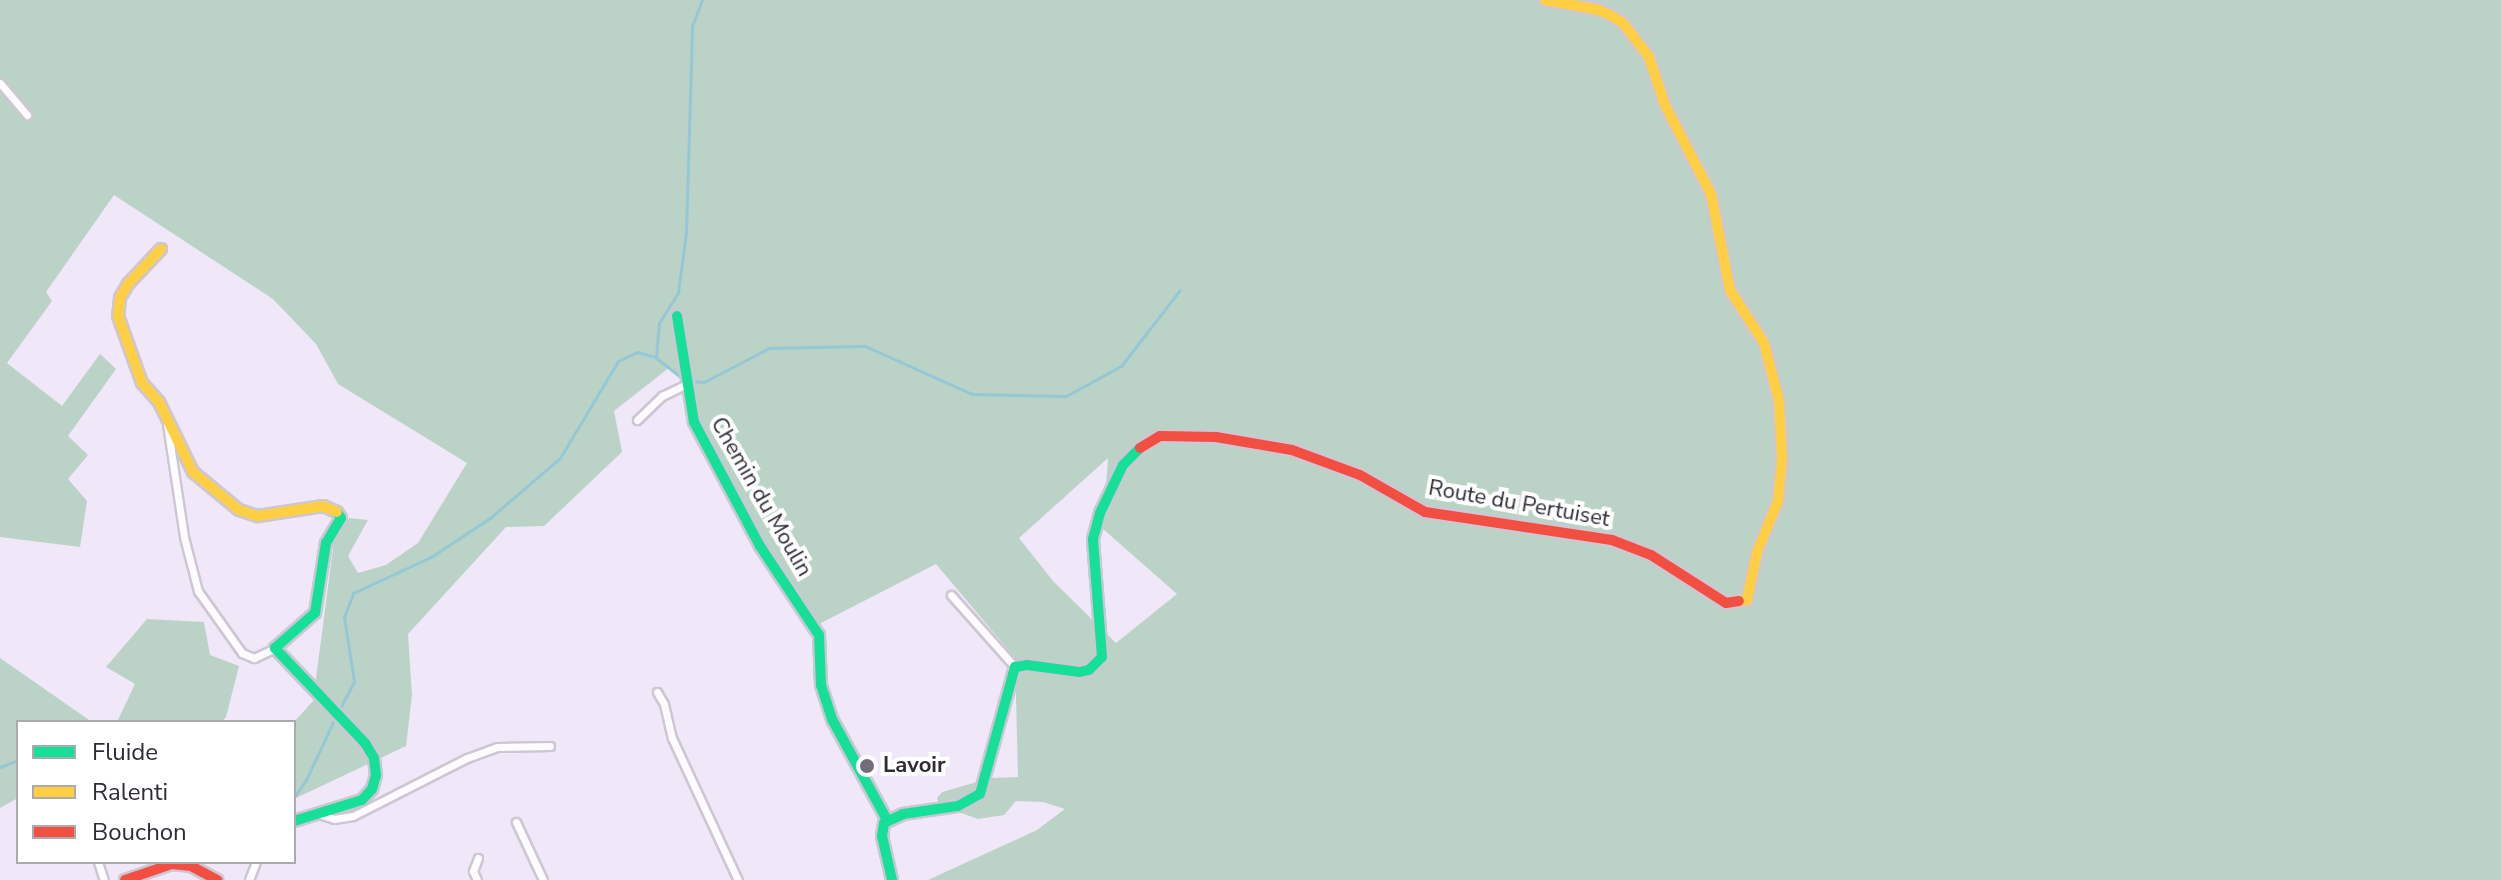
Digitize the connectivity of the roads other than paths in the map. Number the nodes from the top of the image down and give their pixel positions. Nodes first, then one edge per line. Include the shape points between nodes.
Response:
1 (1545, 0) edge
2 (0, 83) edge
3 (27, 115) dead end
4 (161, 249) dead end
5 (677, 316) dead end
6 (685, 382) junction
7 (167, 420) junction
8 (637, 420) dead end
9 (951, 595) dead end
10 (275, 648) junction
11 (1015, 667) junction
12 (657, 692) dead end
13 (550, 746) dead end
14 (319, 814) junction
15 (296, 820) edge
16 (516, 822) dead end
17 (884, 823) junction
18 (478, 858) dead end
19 (125, 880) edge
20 (217, 880) edge
21 (477, 880) edge
22 (543, 880) edge
23 (738, 880) edge
24 (892, 880) edge

1 - 11 street, Route du Pertuiset via 1612,16 1649,57 1665,105 1711,194 1730,290 1764,343 1779,401 1782,459 1778,501 1757,552 1747,600 1726,603 1651,555 1612,540 1425,512 1360,475 1292,450 1177,434 1160,436 1131,456 1100,513 1093,539 1103,647 1098,664 1073,672
2 - 3 street
4 - 7 street via 128,284 118,316 142,383
5 - 6 street, Chemin du Moulin
6 - 8 street
6 - 17 street, Chemin du Moulin via 694,422 734,498 819,635 821,685 833,721
7 - 10 street via 198,591 242,653 254,658
7 - 10 street via 193,472 239,510 258,516 323,506 335,509 341,518 326,543 315,613
9 - 11 street
10 - 14 street via 365,743 376,764 368,795
11 - 17 street via 980,794 958,806 903,814
12 - 23 street via 672,738
13 - 14 street via 497,747 353,816 334,819
14 - 15 street
16 - 22 street
17 - 24 street, Chemin du Moulin
18 - 21 street via 473,871
19 - 20 street via 172,864 191,866

